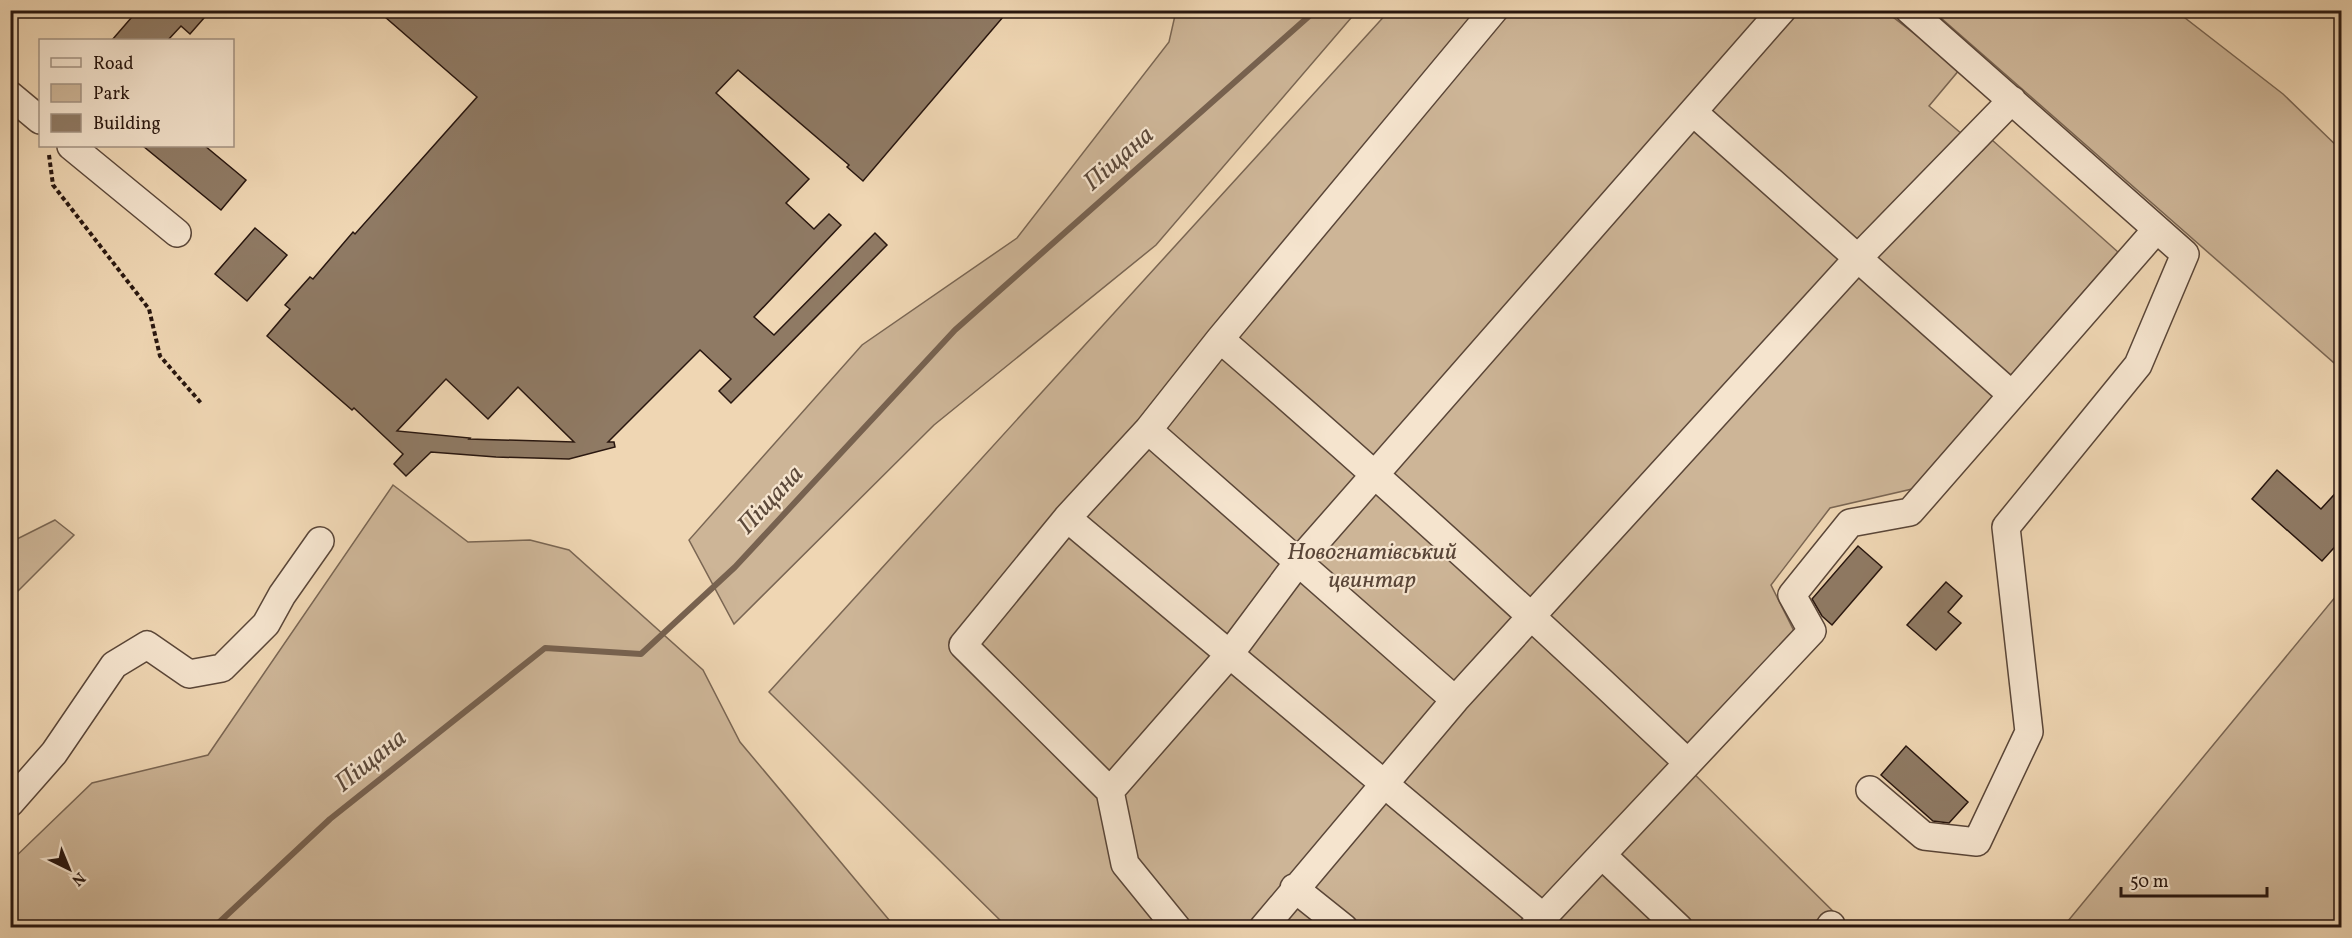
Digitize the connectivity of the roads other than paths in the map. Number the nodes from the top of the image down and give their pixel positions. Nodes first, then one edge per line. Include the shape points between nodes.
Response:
1 (1494, 10) edge
2 (1782, 10) edge
3 (1909, 10) edge
4 (10, 95) edge
5 (2012, 100) junction
6 (1692, 112) junction
7 (39, 119) edge
8 (72, 147) edge
9 (2156, 230) junction
10 (177, 234) dead end
11 (1858, 258) junction
12 (1220, 339) junction
13 (2012, 395) junction
14 (1148, 430) junction
15 (1376, 474) junction
16 (1067, 518) junction
17 (320, 541) dead end
18 (1299, 561) junction
19 (1532, 615) junction
20 (1229, 655) junction
21 (1455, 700) junction
22 (1688, 763) junction
23 (1386, 783) junction
24 (1870, 790) dead end
25 (1110, 791) junction
26 (10, 803) edge
27 (1602, 855) junction
28 (1294, 888) junction
29 (1538, 922) edge
30 (1178, 927) edge
31 (1263, 927) edge
32 (1344, 927) edge
33 (1679, 927) edge

1 - 12 street
2 - 6 street
3 - 5 street
4 - 7 street
5 - 9 street
5 - 11 street
6 - 11 street
6 - 15 street
8 - 10 street
9 - 13 street
9 - 24 street via 2185,254 2138,365 2006,527 2029,732 1977,842 1924,836
11 - 13 street
11 - 19 street
12 - 14 street
12 - 15 street
13 - 22 street via 1910,512 1850,524 1792,595 1812,631
14 - 16 street
14 - 18 street
15 - 18 street
15 - 19 street
16 - 20 street
16 - 25 street via 963,645
17 - 26 street via 266,624 222,668 189,674 147,645 114,665 54,753
18 - 20 street
18 - 21 street
19 - 21 street
19 - 22 street
20 - 23 street
20 - 25 street
21 - 23 street
22 - 27 street
23 - 28 street
23 - 29 street
25 - 30 street via 1125,864
27 - 29 street
27 - 33 street
28 - 31 street
28 - 32 street

